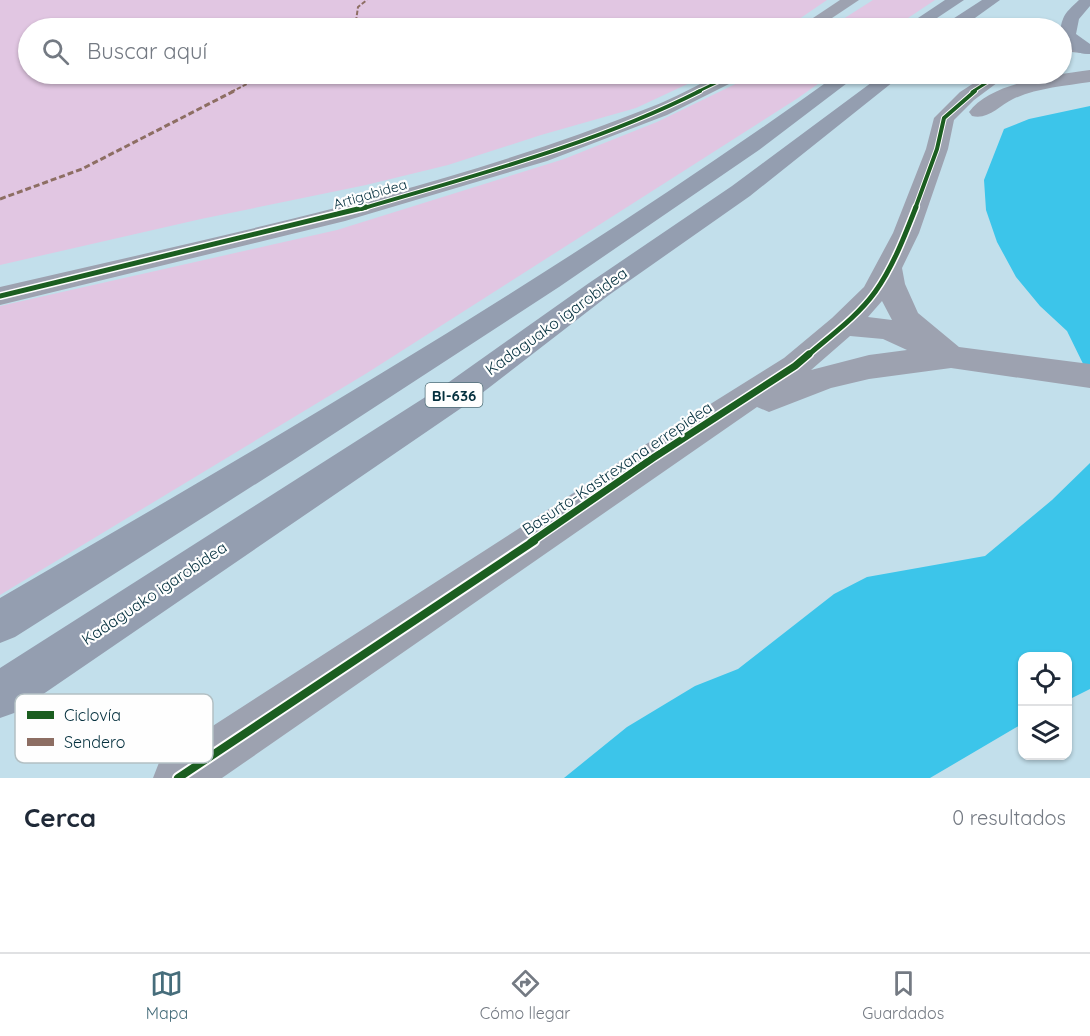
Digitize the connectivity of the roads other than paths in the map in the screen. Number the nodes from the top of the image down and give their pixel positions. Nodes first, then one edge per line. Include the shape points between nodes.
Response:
1 (851, 0) edge
2 (956, 0) edge
3 (992, 0) edge
4 (1073, 0) edge
5 (1087, 0) edge
6 (822, 18) edge
7 (927, 18) edge
8 (966, 18) edge
9 (1056, 18) edge
10 (1071, 18) edge
11 (1072, 40) edge
12 (1072, 47) edge
13 (1088, 49) edge
14 (1072, 70) edge
15 (1090, 75) edge
16 (1072, 78) edge
17 (714, 84) edge
18 (836, 84) edge
19 (881, 84) edge
20 (985, 84) edge
21 (1034, 84) edge
22 (937, 149) junction
23 (888, 268) junction
24 (0, 296) edge
25 (843, 325) junction
26 (948, 356) junction
27 (913, 360) junction
28 (1090, 376) edge
29 (707, 423) junction
30 (0, 622) edge
31 (0, 695) edge
32 (213, 755) edge
33 (201, 763) edge
34 (178, 778) edge

1 - 6 street
2 - 7 highway
3 - 8 highway
4 - 9 highway
5 - 10 highway
11 - 13 highway
12 - 13 street
14 - 15 street
15 - 16 street, Basurto-Kastrexana errepidea
17 - 24 street, Artigabidea via 660,111 539,156 336,216
18 - 30 highway, Kadaguako igarobidea / BI-636 via 645,218 511,305
19 - 31 highway, Kadaguako igarobidea / BI-636 via 741,191 461,391
20 - 22 street, Basurto-Kastrexana errepidea via 944,118
21 - 22 street, Basurto-Kastrexana errepidea via 1004,95 982,109
22 - 23 street, Basurto-Kastrexana errepidea via 906,233
23 - 25 street, Basurto-Kastrexana errepidea via 875,292
23 - 26 street via 891,293 905,318 925,340
25 - 26 street via 888,329
25 - 27 street via 873,346
25 - 29 street, Basurto-Kastrexana errepidea via 795,366
26 - 27 street
26 - 28 street
27 - 29 street via 824,378
29 - 32 street, Basurto-Kastrexana errepidea
33 - 34 street, Basurto-Kastrexana errepidea

